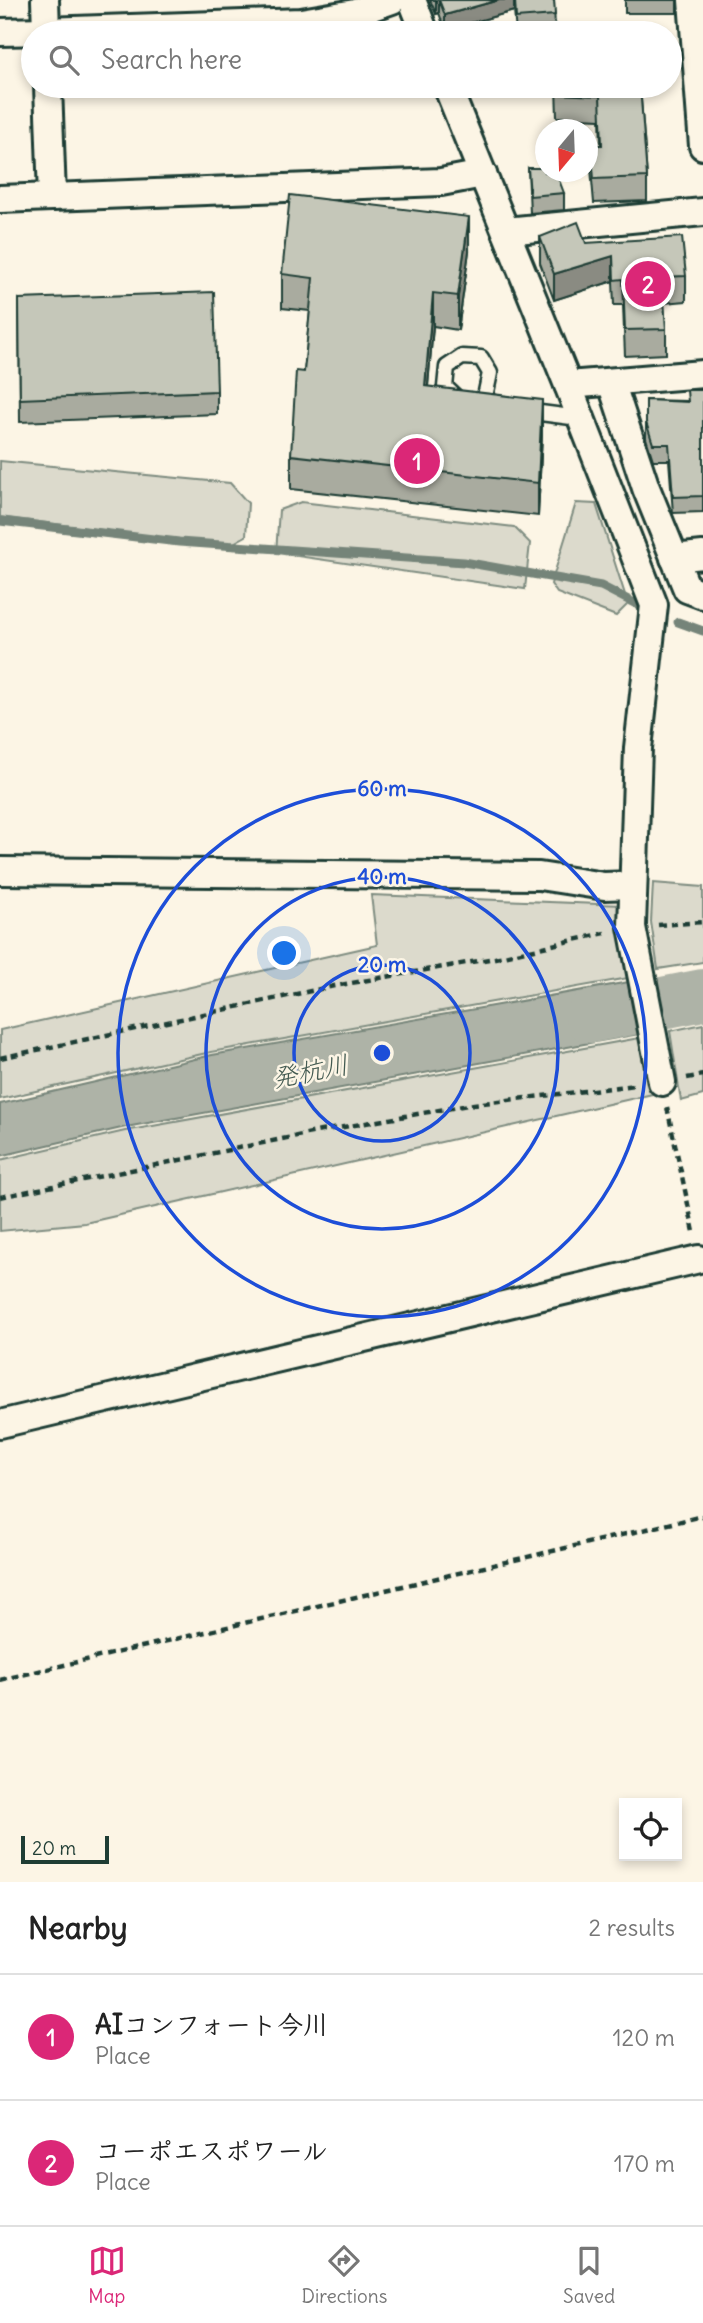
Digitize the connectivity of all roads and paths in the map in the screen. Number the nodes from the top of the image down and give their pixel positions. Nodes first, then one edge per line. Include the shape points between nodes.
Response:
1 (45, 0) edge
2 (392, 0) edge
3 (412, 0) edge
4 (692, 0) edge
5 (46, 21) edge
6 (306, 21) edge
7 (420, 21) edge
8 (0, 32) edge
9 (21, 32) edge
10 (689, 37) edge
11 (48, 98) edge
12 (452, 98) edge
13 (703, 146) edge
14 (483, 174) junction
15 (52, 197) junction
16 (0, 199) edge
17 (703, 212) edge
18 (506, 231) junction
19 (703, 374) edge
20 (611, 382) junction
21 (568, 385) junction
22 (497, 407) edge
23 (579, 418) junction
24 (703, 555) edge
25 (674, 558) junction
26 (703, 595) edge
27 (0, 871) edge
28 (632, 885) junction
29 (703, 922) edge
30 (633, 936) junction
31 (0, 1058) edge
32 (662, 1082) junction
33 (0, 1197) edge
34 (699, 1259) joint
35 (0, 1424) edge
36 (703, 1516) edge
37 (0, 1680) edge

1 - 5 street
2 - 6 street via 355,13
3 - 7 street
4 - 10 street
8 - 9 street
10 - 13 street
11 - 15 street
12 - 14 street
14 - 15 street via 441,182
14 - 18 street
15 - 16 street
17 - 18 street
18 - 21 street
19 - 20 street
20 - 21 street
20 - 25 street
21 - 23 street
22 - 23 lane
23 - 28 street via 653,605 638,748
24 - 25 street
25 - 26 street via 687,589
27 - 28 street via 539,876 604,886
28 - 30 street
29 - 30 path
30 - 31 path via 334,986
30 - 32 street
32 - 33 path via 474,1104
32 - 34 path
34 - 35 street
36 - 37 path

